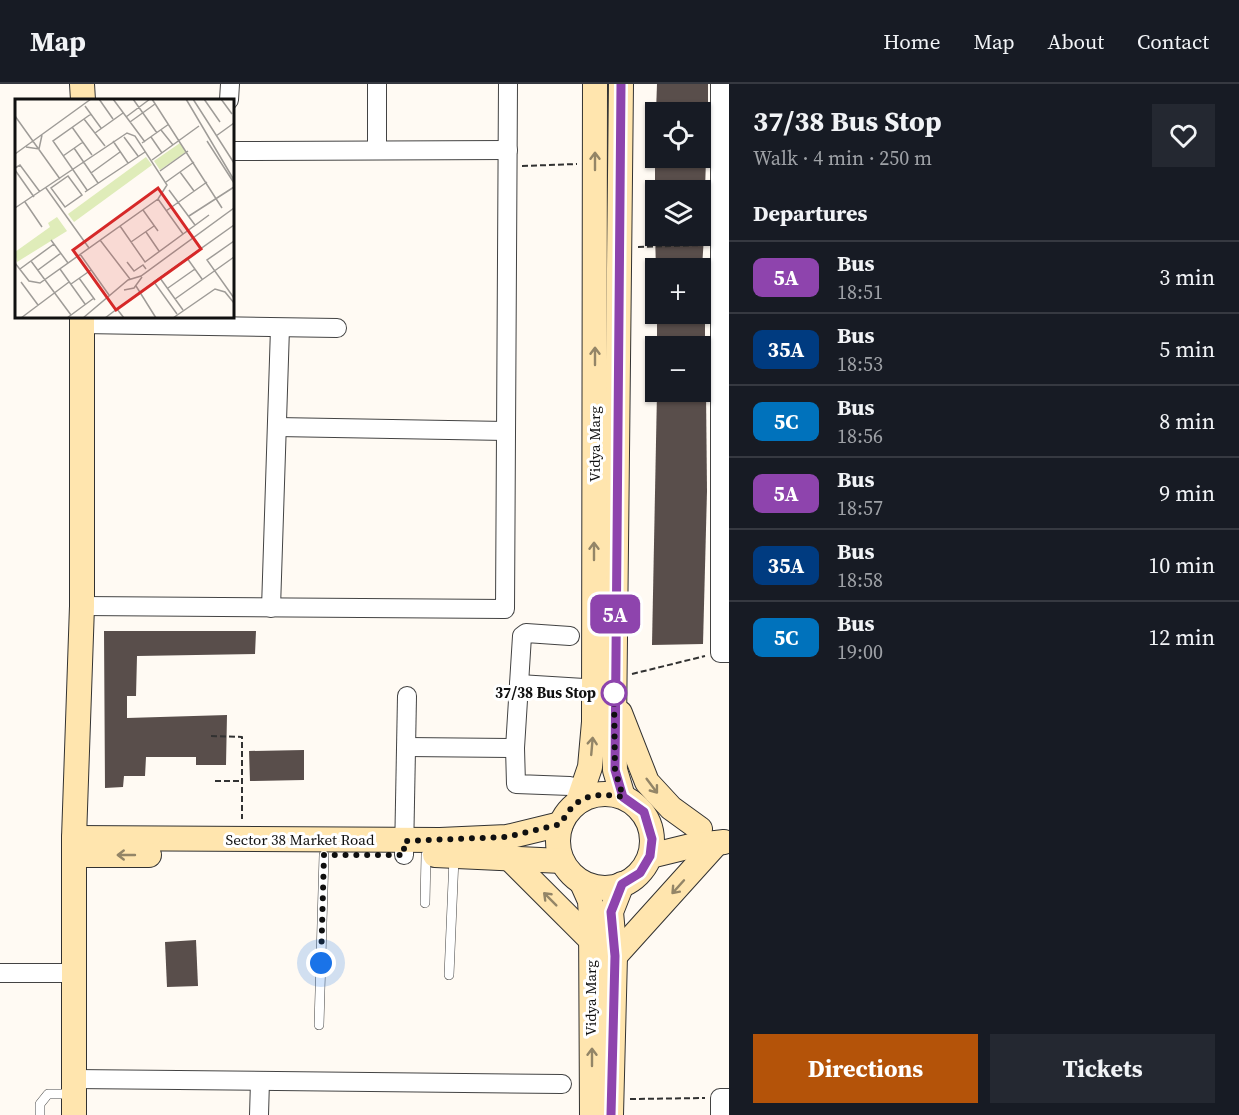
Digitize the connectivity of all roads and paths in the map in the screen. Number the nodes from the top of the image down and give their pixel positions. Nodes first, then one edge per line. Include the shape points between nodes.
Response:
1 (82, 84) edge
2 (230, 84) edge
3 (377, 84) edge
4 (508, 84) edge
5 (595, 84) edge
6 (621, 84) edge
7 (720, 84) edge
8 (83, 99) edge
9 (229, 99) edge
10 (377, 150) junction
11 (234, 151) edge
12 (507, 158) junction
13 (595, 164) junction
14 (621, 248) junction
15 (722, 250) edge
16 (82, 320) edge
17 (280, 328) junction
18 (337, 328) dead end
19 (277, 428) junction
20 (506, 431) junction
21 (725, 579) edge
22 (82, 606) junction
23 (271, 608) junction
24 (570, 636) dead end
25 (724, 653) edge
26 (632, 674) dead end
27 (519, 684) junction
28 (584, 688) dead end
29 (614, 693) junction
30 (407, 696) dead end
31 (211, 736) dead end
32 (407, 747) junction
33 (515, 748) junction
34 (216, 781) dead end
35 (242, 781) junction
36 (574, 794) junction
37 (623, 797) junction
38 (649, 822) junction
39 (561, 824) junction
40 (719, 837) edge
41 (242, 840) junction
42 (75, 846) junction
43 (411, 850) junction
44 (324, 855) junction
45 (454, 855) junction
46 (650, 856) junction
47 (508, 858) junction
48 (562, 861) junction
49 (582, 883) junction
50 (622, 884) junction
51 (425, 903) dead end
52 (591, 940) junction
53 (615, 956) junction
54 (0, 973) edge
55 (73, 973) junction
56 (449, 975) dead end
57 (319, 1025) dead end
58 (260, 1081) junction
59 (562, 1084) dead end
60 (74, 1096) edge
61 (723, 1104) edge
62 (611, 1107) edge
63 (40, 1115) edge
64 (259, 1115) edge
65 (592, 1115) edge

1 - 8 main road
2 - 9 street
3 - 10 street
4 - 12 street
13 -> 5 main road, Vidya Marg
6 - 14 main road, Vidya Marg
7 - 15 street
10 - 11 street
10 - 12 street
12 - 13 path
12 - 20 street
36 -> 13 main road, Vidya Marg via 590,767 594,722
14 - 15 path
14 - 29 main road, Vidya Marg
15 - 21 street
16 - 17 street
16 - 22 main road
17 - 18 street
17 - 19 street
19 - 20 street
19 - 23 street
20 - 23 street via 505,609
21 - 25 street
22 - 23 street
22 - 42 main road
24 - 27 street via 522,636
25 - 26 path
27 - 28 street
27 - 33 street
29 - 37 main road, Vidya Marg via 615,770
29 -> 40 main road via 647,782 671,808
30 - 32 street
31 - 35 path via 242,737
32 - 33 street
32 - 43 street
33 - 36 street via 516,783
34 - 35 path
35 - 41 path
36 - 37 main road
36 - 39 main road, Vidya Marg
37 - 38 main road via 644,812
38 - 40 main road
38 - 46 main road
39 - 43 main road, Sector 38 Market Road via 507,837
39 - 48 main road via 558,843
40 - 46 main road
40 -> 53 main road
41 - 42 main road, Sector 38 Market Road
41 - 43 main road, Sector 38 Market Road
44 -> 42 main road, Sector 38 Market Road
42 - 55 main road
43 - 44 main road, Sector 38 Market Road
43 - 45 main road, Sector 38 Market Road
43 - 51 lane
44 - 57 lane
45 - 47 main road, Sector 38 Market Road
45 - 56 lane
46 - 50 main road, Vidya Marg via 640,873
47 - 48 main road, Sector 38 Market Road
52 -> 47 main road
48 - 49 main road, Vidya Marg
49 - 50 main road via 607,888
49 - 52 main road, Vidya Marg via 590,901
50 - 53 main road, Vidya Marg via 611,912
65 -> 52 main road, Vidya Marg
53 - 62 main road, Vidya Marg
54 - 55 street
55 - 60 main road
58 - 59 street
58 - 60 street
58 - 64 street
60 - 63 lane via 48,1094 42,1100
61 - 62 path

